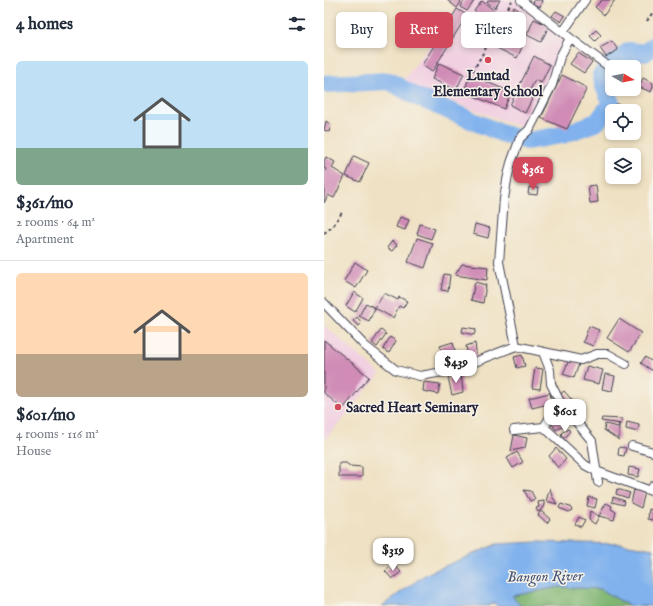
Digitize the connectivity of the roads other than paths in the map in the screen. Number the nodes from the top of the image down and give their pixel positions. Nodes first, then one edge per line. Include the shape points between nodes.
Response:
1 (521, 0) edge
2 (585, 0) edge
3 (566, 35) junction
4 (605, 64) edge
5 (324, 303) edge
6 (516, 346) junction
7 (543, 352) junction
8 (626, 364) dead end
9 (560, 402) junction
10 (544, 427) junction
11 (514, 430) dead end
12 (632, 446) dead end
13 (653, 452) edge
14 (596, 471) junction
15 (598, 482) dead end
16 (653, 486) edge

1 - 3 street
2 - 3 street
3 - 4 street
3 - 6 street via 552,85 529,130 520,138 507,180 499,262
5 - 6 street via 365,346 396,370 420,376 454,370
6 - 7 street
7 - 8 street via 582,360 597,354 608,354
7 - 9 street via 550,370 551,384
9 - 10 street
9 - 14 street via 592,441
10 - 11 street
10 - 14 street via 585,465
12 - 13 street
14 - 15 street
14 - 16 street via 651,491

